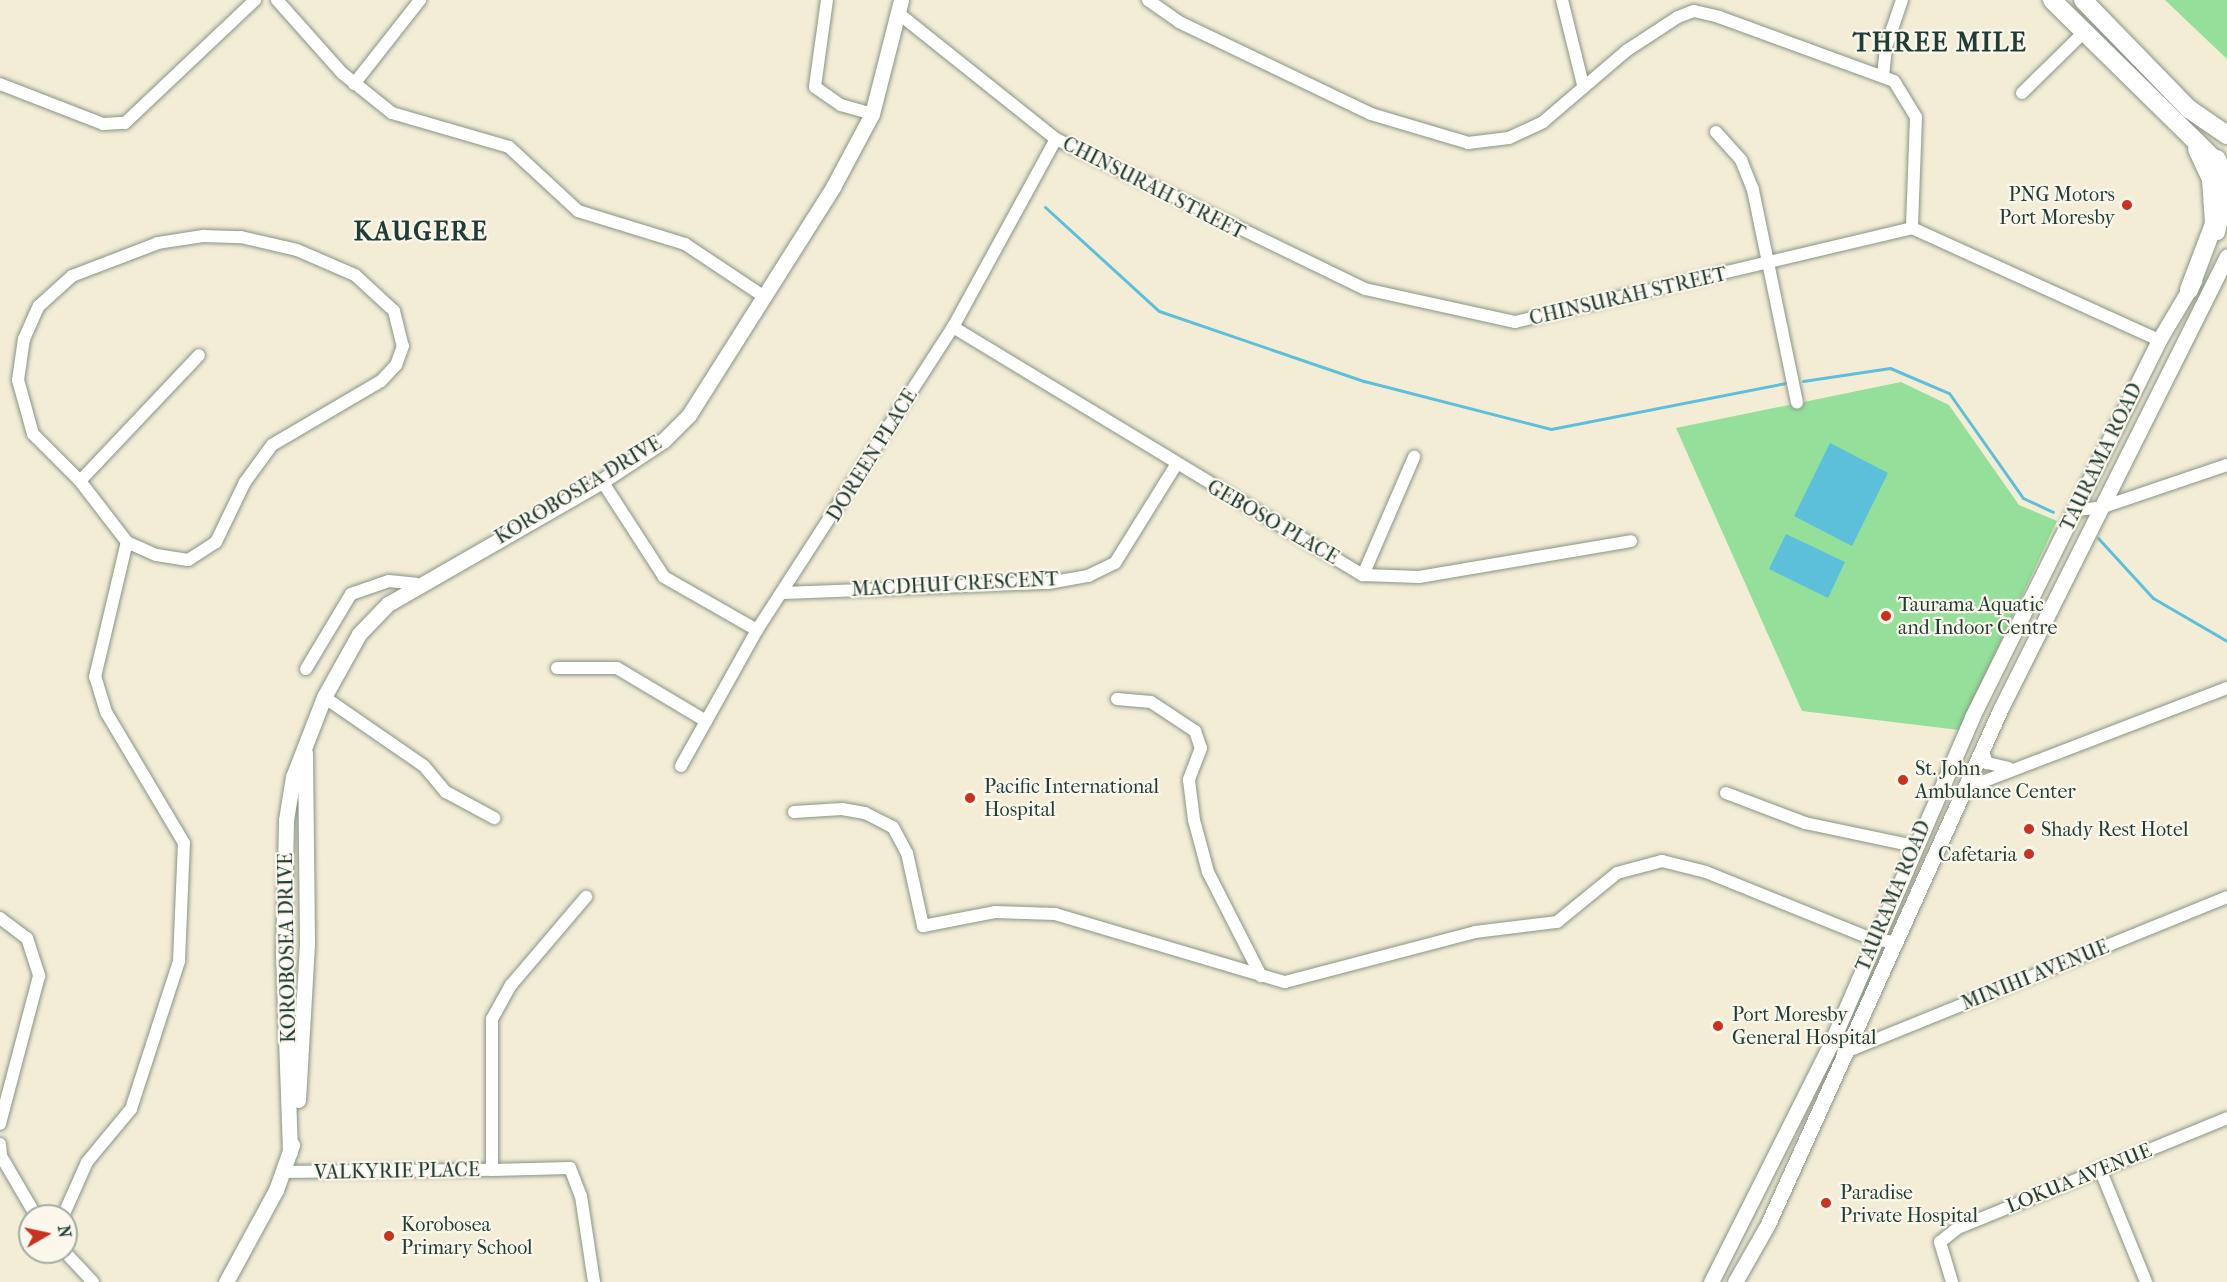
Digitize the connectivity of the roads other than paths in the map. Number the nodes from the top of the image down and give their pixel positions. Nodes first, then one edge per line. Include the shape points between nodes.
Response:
1 (255, 0) edge
2 (277, 0) edge
3 (420, 0) edge
4 (827, 0) edge
5 (1148, 0) edge
6 (1562, 0) edge
7 (1902, 0) edge
8 (2052, 0) edge
9 (2083, 0) edge
10 (899, 7) edge
11 (2083, 33) junction
12 (1883, 76) junction
13 (2157, 77) junction
14 (0, 84) edge
15 (354, 84) junction
16 (1583, 85) junction
17 (2022, 93) dead end
18 (872, 114) junction
19 (2227, 122) edge
20 (2182, 128) junction
21 (1716, 132) dead end
22 (2227, 137) edge
23 (1056, 139) junction
24 (2217, 161) junction
25 (2227, 185) edge
26 (1912, 228) junction
27 (2227, 256) edge
28 (1768, 264) junction
29 (2189, 290) junction
30 (766, 298) junction
31 (953, 327) junction
32 (2159, 340) junction
33 (199, 355) dead end
34 (1797, 403) dead end
35 (1414, 457) dead end
36 (1176, 465) junction
37 (2227, 465) edge
38 (80, 481) junction
39 (602, 481) junction
40 (2100, 508) junction
41 (2075, 510) junction
42 (1631, 541) dead end
43 (127, 542) junction
44 (1363, 575) junction
45 (416, 584) junction
46 (784, 593) junction
47 (757, 630) junction
48 (556, 668) dead end
49 (306, 669) dead end
50 (2227, 688) edge
51 (324, 697) junction
52 (1117, 699) dead end
53 (706, 721) junction
54 (304, 747) junction
55 (1983, 752) junction
56 (681, 766) dead end
57 (2017, 768) junction
58 (1942, 784) junction
59 (1966, 791) junction
60 (1726, 793) dead end
61 (794, 813) dead end
62 (494, 818) dead end
63 (1914, 846) junction
64 (586, 897) dead end
65 (2227, 897) edge
66 (0, 918) edge
67 (1874, 940) junction
68 (1895, 942) junction
69 (1261, 976) junction
70 (1843, 1053) junction
71 (2227, 1118) edge
72 (0, 1124) edge
73 (0, 1144) edge
74 (290, 1152) junction
75 (2100, 1169) junction
76 (492, 1170) junction
77 (284, 1172) junction
78 (29, 1204) edge
79 (68, 1204) edge
80 (76, 1264) edge
81 (93, 1282) edge
82 (226, 1282) edge
83 (594, 1282) edge
84 (1711, 1282) edge
85 (1735, 1282) edge
86 (1952, 1282) edge
87 (2146, 1282) edge

1 - 14 street via 125,123 103,124
2 - 15 street
3 - 15 street
4 - 18 street via 815,87 841,105
5 - 16 street via 1179,22 1371,114 1468,143 1522,132 1543,122
6 - 16 street
7 - 12 street
8 - 11 highway
9 - 13 highway
10 - 18 main road, KOROBOSEA DRIVE
10 - 23 street, CHINSURAH STREET
11 - 17 street
11 - 20 highway
12 - 16 street via 1695,11 1658,28
12 - 26 street via 1906,95 1916,117
13 - 19 highway
13 - 22 highway via 2210,127
15 - 30 street via 392,113 509,147 578,211 685,244
18 - 30 main road, KOROBOSEA DRIVE
20 - 24 highway
20 - 29 highway via 2206,166 2214,198 2214,224
21 - 28 street via 1741,160 1753,190
22 - 24 highway
23 - 28 street, CHINSURAH STREET via 1334,278 1495,322 1535,319
23 - 31 street, DOREEN PLACE
24 - 25 highway
25 - 29 main road, TAURAMA ROAD via 2217,234
26 - 28 street, CHINSURAH STREET
26 - 32 street
27 - 40 main road, TAURAMA ROAD
28 - 34 street
29 - 32 main road, TAURAMA ROAD
30 - 39 main road, KOROBOSEA DRIVE via 677,429
31 - 36 street, GEBOSO PLACE
31 - 46 street, DOREEN PLACE
32 - 41 main road, TAURAMA ROAD
33 - 38 street
35 - 44 street
36 - 44 street, GEBOSO PLACE
36 - 46 street, MACDHUI CRESCENT via 1116,563 1088,576 1048,583
37 - 40 street
38 - 43 street
38 - 43 street via 33,434 18,380 24,339 39,306 72,276 158,243 241,237 327,260 355,275 394,311 402,334 396,365 374,385 272,445 206,552 188,560 170,558
39 - 45 main road, KOROBOSEA DRIVE
39 - 47 street via 664,577
40 - 41 street
40 - 55 main road, TAURAMA ROAD
41 - 58 main road, TAURAMA ROAD
42 - 44 street, GEBOSO PLACE via 1419,577
43 - 79 street via 103,634 96,688 177,825 184,852 172,994 131,1109 87,1162
45 - 49 street via 388,581 351,594
45 - 51 main road, KOROBOSEA DRIVE via 359,634
46 - 47 street, DOREEN PLACE
47 - 53 street, DOREEN PLACE
48 - 53 street via 617,668
50 - 57 street
51 - 54 main road, KOROBOSEA DRIVE
51 - 62 street via 424,766 446,792
52 - 69 street via 1151,702 1195,731 1201,748 1189,780 1194,820 1209,872
53 - 56 street, DOREEN PLACE
54 - 74 main road, KOROBOSEA DRIVE via 307,942
54 - 74 main road, KOROBOSEA DRIVE via 289,797 285,856
55 - 57 street via 1992,766
55 - 59 main road, TAURAMA ROAD
57 - 59 street
58 - 59 main road
58 - 63 main road, TAURAMA ROAD
59 - 68 main road, TAURAMA ROAD
60 - 63 street via 1805,823
61 - 69 street via 854,811 893,827 907,853 923,926 995,912 1055,914
63 - 67 main road, TAURAMA ROAD
64 - 76 street, VALKYRIE PLACE via 511,985 492,1019
65 - 70 street, MINIHI AVENUE
66 - 72 street via 27,938 39,976
67 - 68 street
67 - 69 street via 1706,872 1662,861 1617,873 1557,921 1476,932 1285,982
67 - 84 main road, TAURAMA ROAD via 1832,1041
68 - 70 main road, TAURAMA ROAD
70 - 85 main road, TAURAMA ROAD via 1767,1226
71 - 75 street, LOKUA AVENUE
73 - 78 street via 1,1156
74 - 77 main road, KOROBOSEA DRIVE
75 - 86 street, LOKUA AVENUE via 1958,1228 1940,1242
75 - 87 street
76 - 77 street, VALKYRIE PLACE
76 - 83 street via 570,1168 581,1196
77 - 82 main road, KOROBOSEA DRIVE
80 - 81 street

